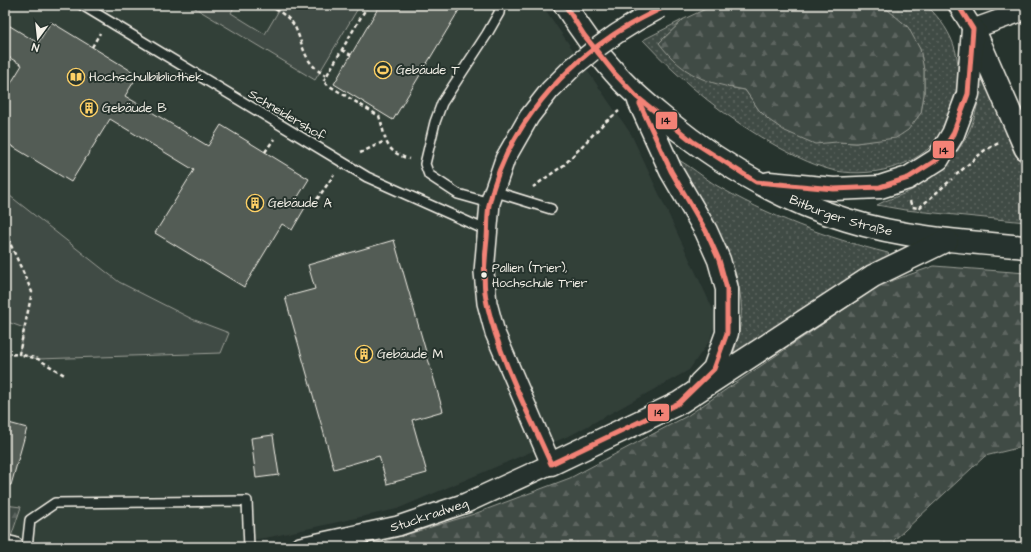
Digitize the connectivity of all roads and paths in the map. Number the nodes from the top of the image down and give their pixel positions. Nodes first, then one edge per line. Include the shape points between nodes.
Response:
1 (82, 5) edge
2 (269, 5) edge
3 (368, 5) edge
4 (500, 5) edge
5 (565, 5) edge
6 (958, 5) edge
7 (664, 7) edge
8 (1026, 10) edge
9 (973, 29) junction
10 (342, 50) junction
11 (351, 55) dead end
12 (326, 76) junction
13 (637, 97) junction
14 (385, 141) junction
15 (1026, 149) edge
16 (354, 156) dead end
17 (425, 164) junction
18 (328, 181) dead end
19 (756, 182) junction
20 (491, 197) junction
21 (516, 199) junction
22 (313, 205) dead end
23 (551, 209) dead end
24 (488, 231) junction
25 (5, 232) edge
26 (7, 239) edge
27 (947, 240) junction
28 (1026, 247) edge
29 (19, 354) junction
30 (5, 355) edge
31 (66, 376) dead end
32 (679, 403) junction
33 (551, 464) junction
34 (5, 545) edge
35 (14, 547) edge
36 (27, 547) edge
37 (249, 547) edge
38 (300, 547) edge

1 - 24 lane, Schneidershof via 367,178
2 - 12 path via 290,20 310,64
3 - 10 path
4 - 17 lane via 499,13 487,34 442,103
5 - 13 main road, Bitburger Straße via 588,40
6 - 9 street
7 - 20 street, bridge via 603,41 550,90 529,117 505,159
8 - 9 street
9 - 15 main road
9 - 19 main road via 968,94 953,134 938,159 908,178 880,187 834,189
10 - 11 path
10 - 12 path
12 - 14 path via 323,82 379,116
13 - 19 main road, Bitburger Straße via 692,141
13 - 21 path via 604,123 564,165
13 - 32 main road via 671,171 706,231 719,260 727,289 727,333 714,369
14 - 16 path
14 - 17 path via 395,155
17 - 20 lane via 429,175 458,194
18 - 22 path
19 - 27 main road, Bitburger Straße via 801,205 848,221
20 - 21 lane
20 - 24 street
21 - 23 lane
24 - 33 street via 484,272 487,303 493,325
25 - 26 path
26 - 29 path via 32,292
27 - 28 main road, Bitburger Straße
27 - 32 main road via 873,276
29 - 30 path
29 - 31 path via 38,359
32 - 33 main road
33 - 38 street, Stuckradweg via 466,502 398,526
34 - 35 street
36 - 37 lane via 30,520 55,503 247,501

